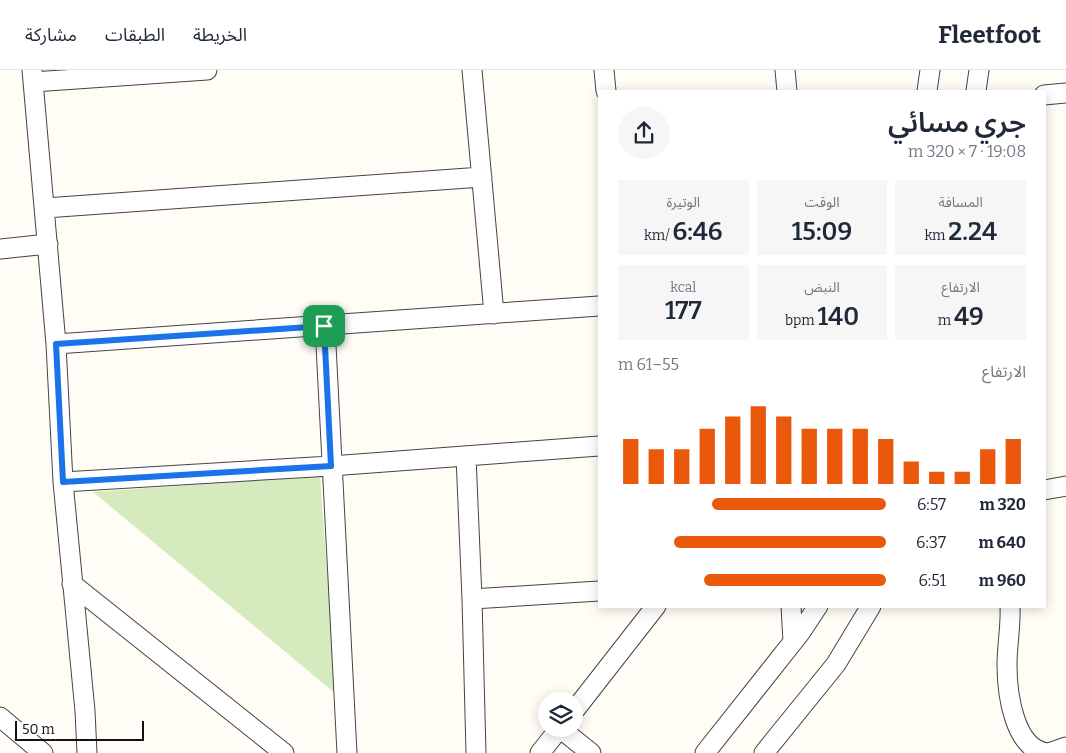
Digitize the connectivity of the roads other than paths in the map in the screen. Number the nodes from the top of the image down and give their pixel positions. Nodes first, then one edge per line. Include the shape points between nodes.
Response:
1 (207, 70) edge
2 (472, 70) edge
3 (604, 70) edge
4 (786, 70) edge
5 (930, 70) edge
6 (979, 70) edge
7 (172, 71) edge
8 (32, 76) edge
9 (606, 90) edge
10 (787, 90) edge
11 (923, 90) edge
12 (976, 90) edge
13 (1066, 93) edge
14 (1046, 95) edge
15 (482, 177) junction
16 (45, 208) junction
17 (48, 244) junction
18 (0, 249) edge
19 (598, 306) edge
20 (494, 314) junction
21 (324, 326) junction
22 (56, 344) junction
23 (598, 446) edge
24 (466, 456) junction
25 (331, 466) junction
26 (63, 482) junction
27 (1066, 486) edge
28 (1046, 490) edge
29 (72, 584) junction
30 (598, 591) edge
31 (472, 599) junction
32 (654, 608) edge
33 (791, 608) edge
34 (817, 608) edge
35 (870, 608) edge
36 (1010, 608) edge
37 (793, 642) junction
38 (583, 699) edge
39 (0, 716) edge
40 (553, 737) edge
41 (570, 737) edge
42 (1066, 747) edge
43 (43, 753) edge
44 (87, 753) edge
45 (284, 753) edge
46 (347, 753) edge
47 (476, 753) edge
48 (540, 753) edge
49 (591, 753) edge
50 (705, 753) edge
51 (764, 753) edge
52 (1049, 753) edge

1 - 7 street
2 - 15 street
3 - 9 street
4 - 10 street
5 - 11 street
6 - 12 street
7 - 8 street
8 - 16 street
13 - 14 street
15 - 16 street
15 - 20 street
16 - 17 street
17 - 18 street
17 - 22 street
19 - 20 street
20 - 21 street
21 - 22 street
21 - 25 street
22 - 26 street
23 - 24 street
24 - 25 street
24 - 31 street
25 - 26 street
25 - 46 street
26 - 29 street
27 - 28 street
29 - 44 street
29 - 45 street
30 - 31 street
31 - 47 street
32 - 38 street
33 - 37 street
34 - 37 street
35 - 51 street via 836,664
36 - 52 street via 1007,665 1014,716 1026,742 1039,752
37 - 50 street
39 - 43 street
40 - 48 street
41 - 49 street
42 - 52 street

